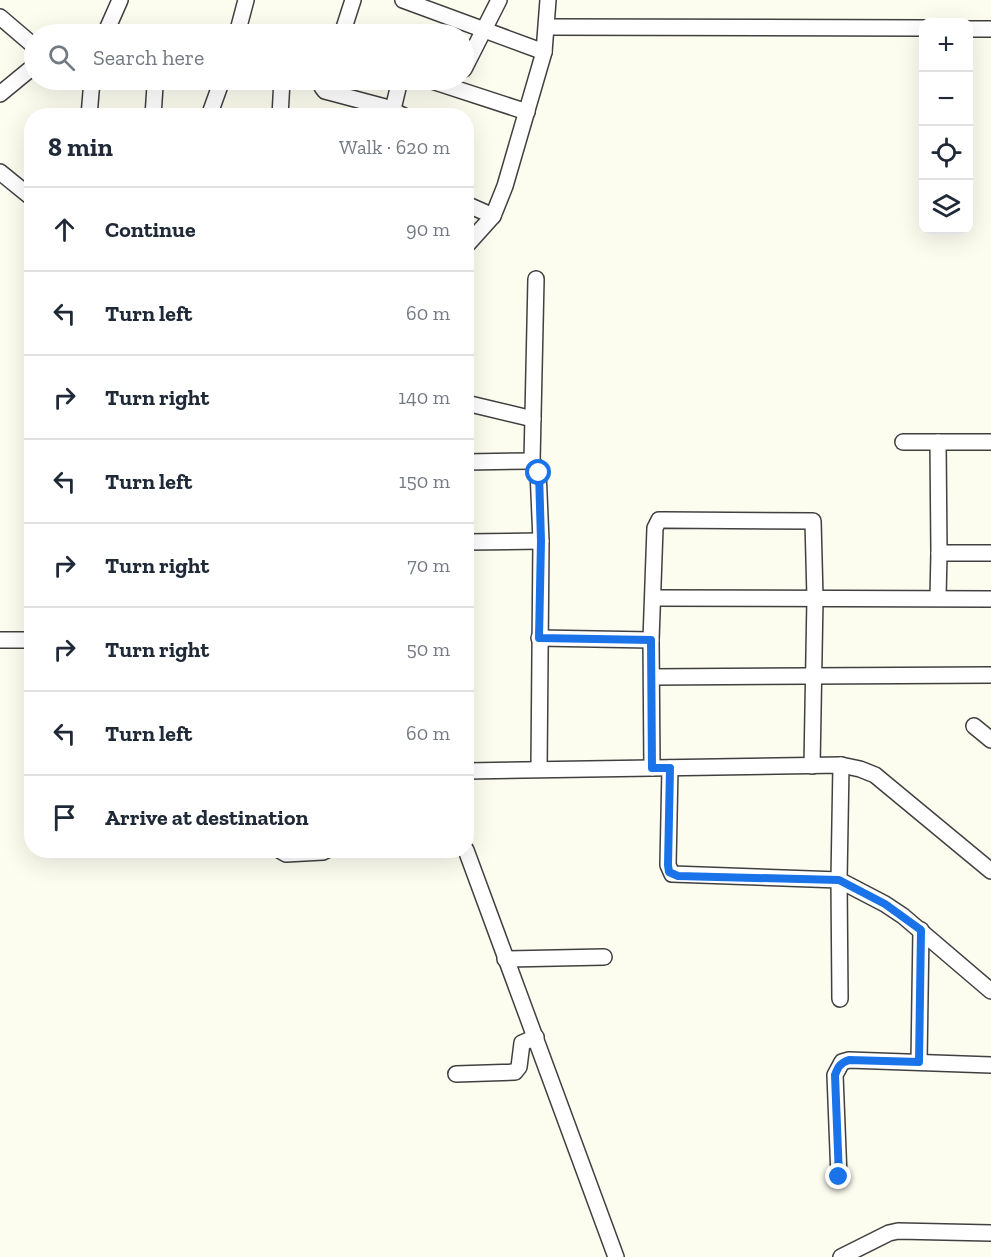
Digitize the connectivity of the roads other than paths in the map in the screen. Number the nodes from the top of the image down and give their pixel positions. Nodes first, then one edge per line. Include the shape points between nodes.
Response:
1 (120, 0) edge
2 (246, 0) edge
3 (353, 0) edge
4 (403, 0) edge
5 (499, 0) edge
6 (548, 0) edge
7 (0, 17) edge
8 (109, 24) edge
9 (240, 24) edge
10 (345, 24) edge
11 (466, 24) edge
12 (474, 27) edge
13 (547, 27) junction
14 (919, 28) edge
15 (973, 29) edge
16 (991, 29) edge
17 (482, 30) junction
18 (24, 37) edge
19 (474, 47) edge
20 (544, 52) junction
21 (24, 74) edge
22 (91, 90) edge
23 (155, 90) edge
24 (218, 90) edge
25 (281, 90) edge
26 (325, 90) edge
27 (399, 90) edge
28 (472, 90) edge
29 (0, 94) edge
30 (90, 108) edge
31 (154, 108) edge
32 (212, 108) edge
33 (280, 108) edge
34 (384, 108) edge
35 (398, 108) edge
36 (527, 112) junction
37 (0, 172) edge
38 (24, 192) edge
39 (474, 208) edge
40 (493, 216) junction
41 (474, 237) edge
42 (536, 279) dead end
43 (474, 405) edge
44 (533, 419) junction
45 (903, 442) dead end
46 (938, 442) junction
47 (991, 442) edge
48 (532, 461) junction
49 (474, 462) edge
50 (541, 541) junction
51 (474, 542) edge
52 (939, 553) junction
53 (991, 554) edge
54 (938, 597) junction
55 (653, 598) junction
56 (815, 598) junction
57 (991, 599) edge
58 (539, 638) junction
59 (0, 640) edge
60 (24, 640) edge
61 (651, 640) junction
62 (991, 675) edge
63 (652, 677) junction
64 (812, 677) junction
65 (974, 726) dead end
66 (991, 740) edge
67 (841, 765) junction
68 (812, 766) junction
69 (652, 768) junction
70 (670, 768) junction
71 (539, 770) junction
72 (474, 771) edge
73 (469, 858) edge
74 (991, 871) edge
75 (839, 880) junction
76 (921, 930) junction
77 (604, 957) dead end
78 (505, 959) junction
79 (991, 991) edge
80 (840, 999) dead end
81 (536, 1037) junction
82 (989, 1061) edge
83 (919, 1062) junction
84 (456, 1074) dead end
85 (839, 1177) dead end
86 (991, 1233) edge
87 (616, 1257) edge
88 (841, 1257) edge

1 - 8 street
2 - 9 street
3 - 10 street
4 - 11 street
5 - 17 street
6 - 13 street
7 - 18 street
12 - 17 street
13 - 14 street
13 - 20 street
15 - 16 street
17 - 19 street
17 - 20 street
20 - 36 street
21 - 29 street
22 - 30 street
23 - 31 street
24 - 32 street
25 - 33 street
26 - 34 street
27 - 35 street
28 - 36 street
36 - 40 street
37 - 38 street
39 - 40 street
40 - 41 street
42 - 44 street
43 - 44 street
44 - 48 street
45 - 46 street
46 - 47 street
46 - 52 street
48 - 49 street
48 - 50 street via 538,470
50 - 51 street
50 - 58 street
52 - 53 street
52 - 54 street
54 - 56 street
54 - 57 street
55 - 56 street
55 - 56 street via 655,528 664,519 813,521
55 - 61 street
56 - 64 street
58 - 61 street
58 - 71 street
59 - 60 street
61 - 63 street
62 - 64 street
63 - 64 street
63 - 69 street
64 - 68 street
65 - 66 street
67 - 68 street
67 - 74 street via 875,775
67 - 75 street
68 - 70 street
69 - 70 street
69 - 71 street
70 - 75 street via 668,865 672,874
71 - 72 street
73 - 78 street
75 - 76 street via 885,904
75 - 80 street
76 - 79 street
76 - 83 street
77 - 78 street
78 - 81 street
81 - 84 street via 522,1043 516,1071
81 - 87 street
82 - 83 street
83 - 85 street via 849,1060 838,1067 835,1075
86 - 88 street via 898,1231

